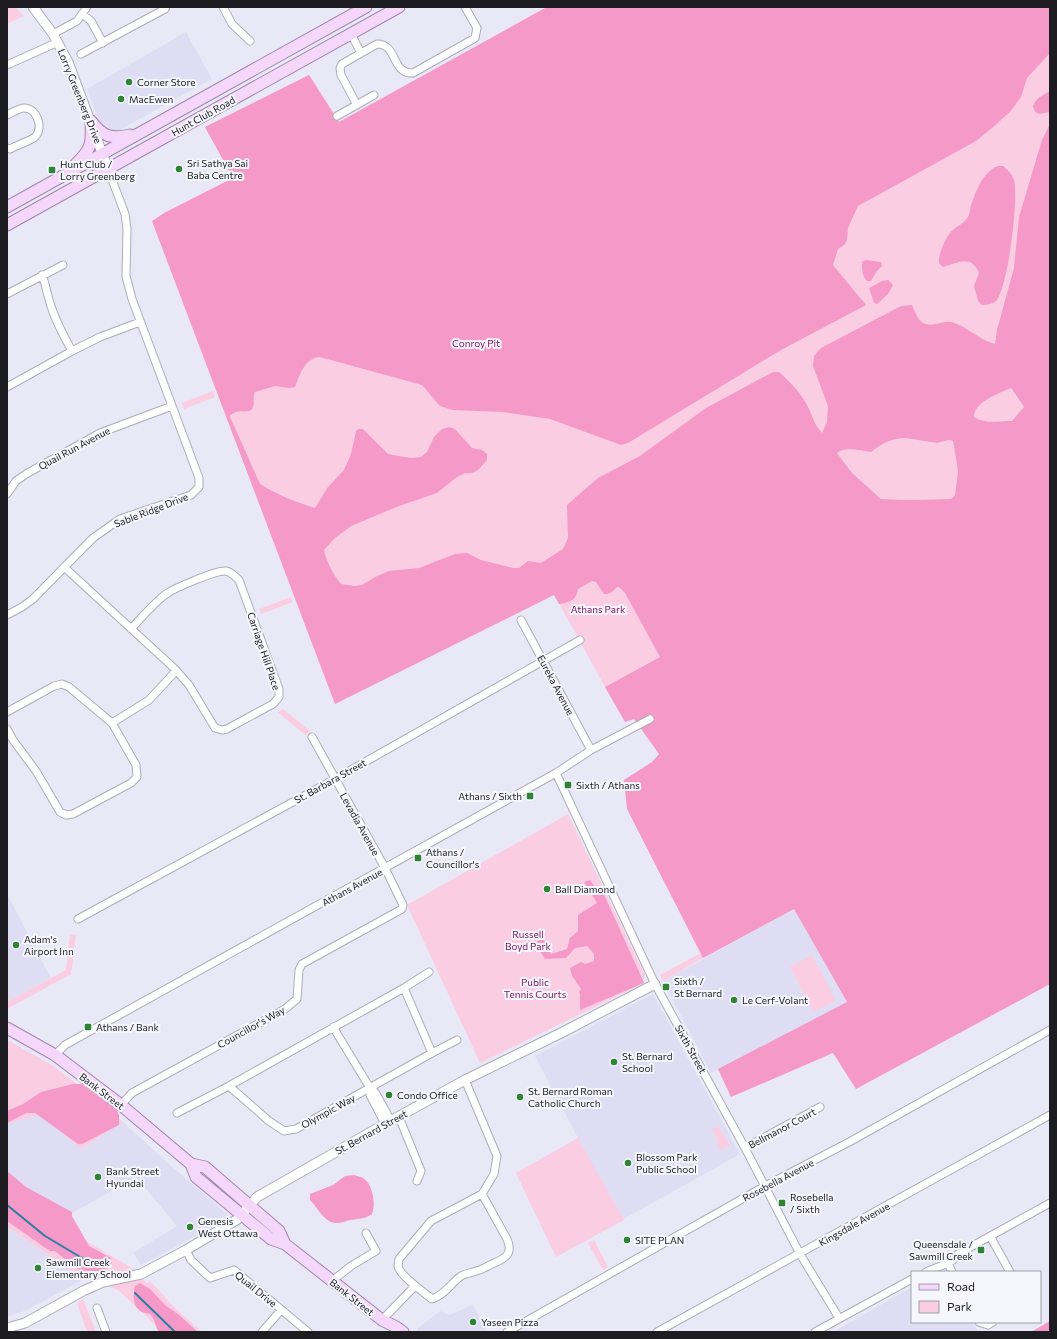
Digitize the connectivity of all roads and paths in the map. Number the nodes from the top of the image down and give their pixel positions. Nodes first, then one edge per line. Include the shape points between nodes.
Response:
1 (33, 7) edge
2 (87, 7) edge
3 (166, 7) edge
4 (223, 7) edge
5 (366, 7) edge
6 (399, 7) edge
7 (465, 7) edge
8 (82, 14) junction
9 (351, 34) junction
10 (56, 38) junction
11 (250, 41) dead end
12 (103, 43) junction
13 (361, 53) junction
14 (81, 54) dead end
15 (7, 65) edge
16 (374, 95) dead end
17 (357, 105) junction
18 (7, 115) edge
19 (337, 116) dead end
20 (91, 121) junction
21 (140, 133) junction
22 (7, 148) edge
23 (103, 154) junction
24 (108, 169) junction
25 (66, 173) junction
26 (7, 207) edge
27 (7, 225) edge
28 (63, 265) dead end
29 (42, 275) junction
30 (7, 294) edge
31 (140, 322) junction
32 (72, 351) junction
33 (7, 387) edge
34 (172, 406) junction
35 (7, 494) edge
36 (64, 567) junction
37 (7, 615) edge
38 (521, 620) dead end
39 (131, 629) junction
40 (580, 640) dead end
41 (544, 662) junction
42 (176, 671) junction
43 (7, 712) edge
44 (650, 719) dead end
45 (112, 723) junction
46 (7, 729) edge
47 (312, 737) dead end
48 (591, 750) junction
49 (556, 773) junction
50 (335, 778) junction
51 (385, 868) junction
52 (78, 919) dead end
53 (429, 972) dead end
54 (655, 984) junction
55 (404, 988) junction
56 (334, 1027) junction
57 (7, 1028) edge
58 (1048, 1031) edge
59 (457, 1040) dead end
60 (1050, 1040) edge
61 (432, 1053) junction
62 (55, 1056) junction
63 (465, 1080) junction
64 (229, 1086) junction
65 (370, 1088) junction
66 (121, 1105) junction
67 (820, 1107) dead end
68 (177, 1112) dead end
69 (1050, 1115) edge
70 (392, 1120) junction
71 (744, 1148) junction
72 (191, 1164) junction
73 (417, 1181) dead end
74 (765, 1186) junction
75 (482, 1194) junction
76 (1050, 1203) edge
77 (250, 1205) junction
78 (242, 1214) junction
79 (366, 1233) dead end
80 (990, 1236) junction
81 (285, 1244) junction
82 (186, 1250) junction
83 (800, 1254) junction
84 (958, 1254) junction
85 (948, 1263) junction
86 (929, 1270) edge
87 (952, 1271) edge
88 (1009, 1271) edge
89 (911, 1280) edge
90 (332, 1281) junction
91 (415, 1286) junction
92 (97, 1308) dead end
93 (281, 1310) junction
94 (839, 1318) junction
95 (382, 1320) junction
96 (982, 1323) edge
97 (991, 1323) edge
98 (7, 1328) edge
99 (106, 1332) edge
100 (262, 1332) edge
101 (308, 1332) edge
102 (388, 1332) edge
103 (403, 1332) edge
104 (507, 1332) edge
105 (657, 1332) edge
106 (815, 1332) edge

1 - 10 street, Lorry Greenberg Drive
2 - 8 street
3 - 12 street
4 - 11 street via 232,24
5 - 21 main road, Hunt Club Road
6 - 9 main road, Hunt Club Road
7 - 13 street via 477,28 475,38 413,73 401,70 388,48 382,44
8 - 10 street via 77,22
8 - 12 street via 90,21
9 - 13 street
9 - 24 main road, Hunt Club Road
10 - 15 street
10 - 20 street, Lorry Greenberg Drive
12 - 14 street
13 - 17 street via 342,64 340,68 341,75
16 - 17 street
17 - 19 street
18 - 22 street via 22,108 29,109 35,115 40,128 34,137 10,149
20 - 21 main road via 100,132 111,136 121,137
20 - 23 street, Lorry Greenberg Drive
20 - 25 main road via 92,138 88,150
21 - 23 main road, Hunt Club Road
23 - 24 street, Lorry Greenberg Drive
23 - 25 main road, Hunt Club Road
24 - 27 main road, Hunt Club Road
24 - 31 street, Sable Ridge Drive via 125,214 126,276
25 - 26 main road, Hunt Club Road
28 - 29 street
29 - 30 street
29 - 32 street via 47,296
31 - 32 street
31 - 34 street, Sable Ridge Drive
32 - 33 street
34 - 35 street, Quail Run Avenue via 100,433 26,474 16,481
34 - 36 street, Sable Ridge Drive via 199,478 199,487 191,495 116,522 93,538
36 - 37 street, Sable Ridge Drive via 33,599
36 - 39 street, Carriage Hill Place
38 - 41 street, Eureka Avenue
39 - 42 street, Carriage Hill Place
39 - 42 street, Carriage Hill Place via 154,605 185,584 226,571 235,576 239,580 279,689 279,697 227,729 219,730 189,685
40 - 41 street, St. Barbara Street
41 - 48 street, Eureka Avenue
41 - 50 street, St. Barbara Street
42 - 45 street via 149,700
43 - 45 street via 62,684
44 - 48 street, Athans Avenue
45 - 46 street via 136,765 137,777 131,783 73,814 66,815 60,812 36,770
47 - 50 street, Levadia Avenue
48 - 49 street, Athans Avenue
49 - 51 street, Athans Avenue
49 - 54 street, Sixth Street
50 - 51 street, Levadia Avenue
50 - 52 street, St. Barbara Street
51 - 62 street, Athans Avenue via 65,1045
51 - 66 street, Councillor's Way via 403,904 402,909 302,964 299,970 297,999 285,1010 132,1093
53 - 55 street
54 - 63 street, St. Bernard Street
54 - 71 street, Sixth Street
55 - 56 street
55 - 61 street
56 - 64 street
56 - 65 street
57 - 62 main road, Bank Street
58 - 60 street
58 - 74 street, Rosebella Avenue
59 - 61 street, Olympic Way
61 - 65 street, Olympic Way
62 - 66 main road, Bank Street
63 - 70 street, St. Bernard Street
63 - 75 street via 497,1156 494,1174
64 - 65 street, Olympic Way via 284,1131 296,1129
64 - 68 street
65 - 70 street
66 - 72 main road, Bank Street
67 - 71 street, Bellmanor Court
69 - 83 street, Kingsdale Avenue
70 - 73 street via 421,1171
70 - 77 street, St. Bernard Street via 257,1197
71 - 74 street, Sixth Street
72 - 77 main road, Bank Street via 205,1167
72 - 78 main road, Bank Street via 196,1177
74 - 83 street, Sixth Street
74 - 104 street, Rosebella Avenue
75 - 91 street via 431,1220 399,1260 400,1270
75 - 91 street via 510,1245 507,1256 467,1273 432,1299
76 - 80 street
77 - 78 street, St. Bernard Street
77 - 81 main road, Bank Street via 280,1231
78 - 81 main road, Bank Street via 271,1239
78 - 82 street, St. Bernard Street via 234,1222
79 - 90 street via 376,1251
80 - 84 street
80 - 88 street
81 - 90 main road, Bank Street
82 - 93 street, Quail Drive via 191,1260 210,1278 234,1270
82 - 98 street, St. Bernard Street via 141,1274 102,1282 25,1323
83 - 94 street, Sixth Street
83 - 105 street, Kingsdale Avenue
84 - 85 street
84 - 86 street via 951,1255
85 - 86 street
85 - 87 street
89 - 94 street
90 - 95 main road, Bank Street
91 - 95 street
92 - 99 street
93 - 100 street
93 - 101 street, Quail Drive
94 - 106 street
95 - 102 main road, Bank Street
95 - 103 main road, Bank Street
96 - 97 street

